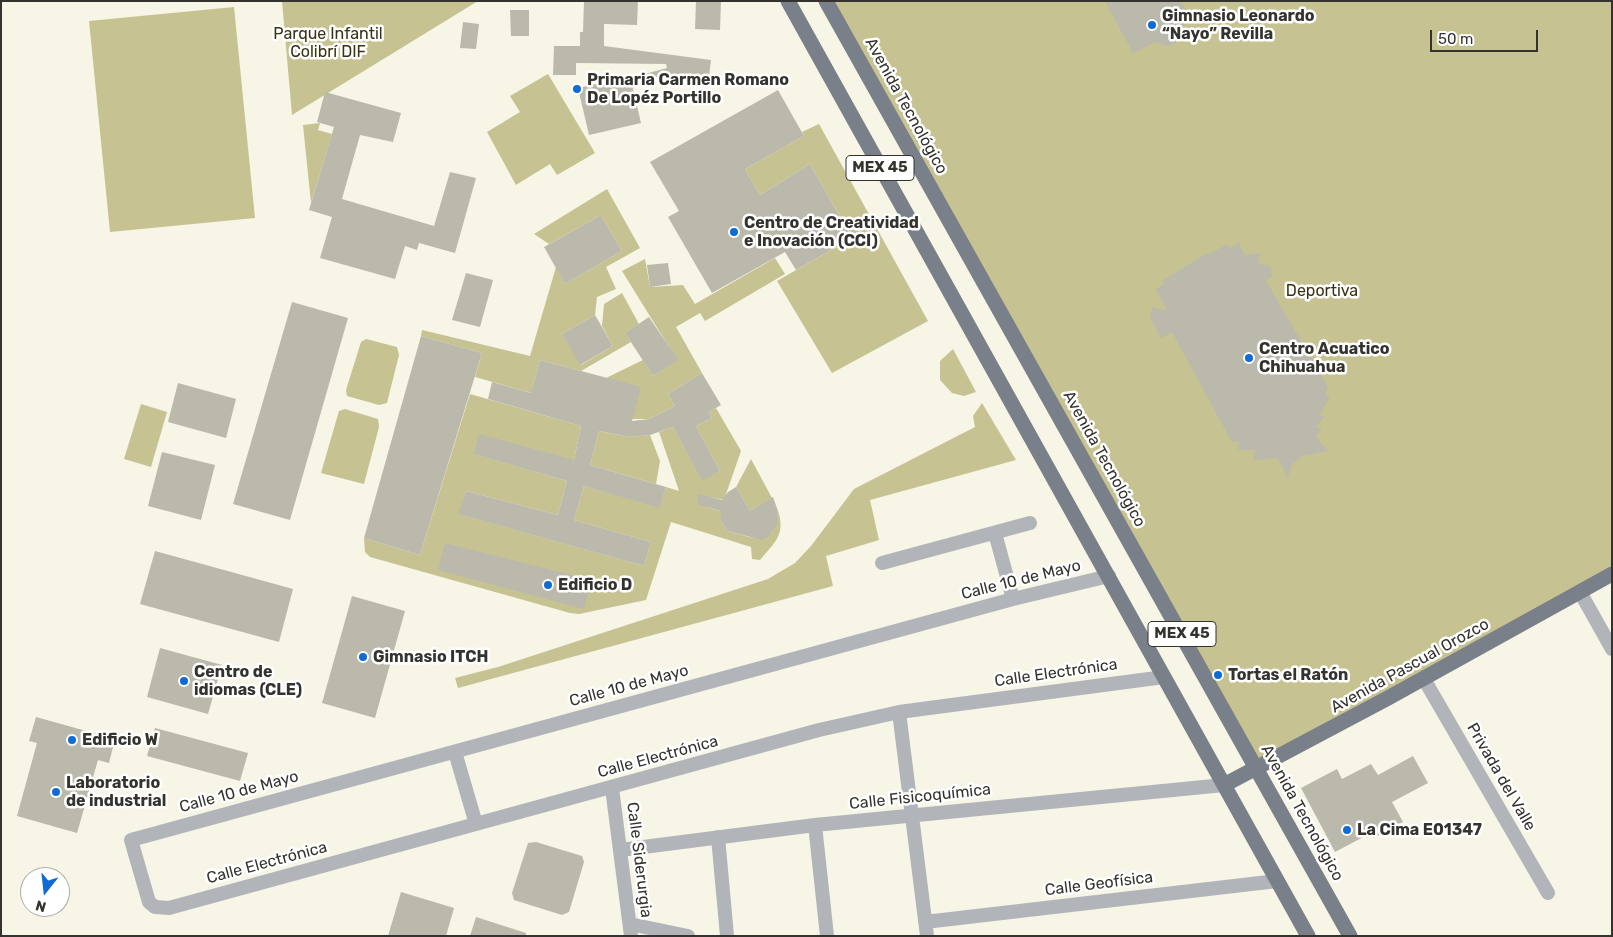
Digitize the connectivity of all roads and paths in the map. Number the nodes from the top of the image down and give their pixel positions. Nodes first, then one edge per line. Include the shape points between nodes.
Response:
1 (788, 1) edge
2 (826, 1) edge
3 (1030, 523) dead end
4 (995, 532) junction
5 (882, 563) dead end
6 (1612, 574) edge
7 (1108, 576) junction
8 (1580, 592) junction
9 (1013, 598) junction
10 (1612, 649) edge
11 (1164, 677) junction
12 (1424, 679) junction
13 (899, 712) junction
14 (455, 752) junction
15 (1257, 768) junction
16 (1224, 785) junction
17 (612, 788) junction
18 (913, 815) junction
19 (476, 824) junction
20 (815, 825) junction
21 (718, 837) junction
22 (620, 850) junction
23 (1277, 881) junction
24 (1548, 893) dead end
25 (169, 908) joint
26 (926, 929) edge
27 (630, 930) edge
28 (688, 936) edge
29 (727, 936) edge
30 (826, 936) edge
31 (1308, 936) edge
32 (1350, 936) edge

1 - 7 main road, MEX 45
2 - 15 main road, Avenida Tecnológico / MEX 45
3 - 4 street
4 - 5 street
4 - 9 street
6 - 8 main road, Avenida Pascual Orozco
7 - 9 street, Calle 10 de Mayo
7 - 11 main road, MEX 45
8 - 10 street
8 - 12 main road, Avenida Pascual Orozco
9 - 14 street, Calle 10 de Mayo
11 - 13 street, Calle Electrónica
11 - 16 main road, MEX 45
12 - 15 main road, Avenida Pascual Orozco
12 - 24 street, Privada del Valle
13 - 17 street, Calle Electrónica via 819,730
13 - 18 street
14 - 19 street
14 - 25 street, Calle 10 de Mayo via 132,840 149,903
15 - 16 main road, Avenida Pascual Orozco
15 - 32 main road, Avenida Tecnológico / MEX 45
16 - 18 street, Calle Fisicoquímica
16 - 23 main road, MEX 45
17 - 19 street, Calle Electrónica
17 - 22 street, Calle Siderurgia
18 - 20 street, Calle Fisicoquímica
18 - 26 street
19 - 25 street, Calle Electrónica
20 - 21 street, Calle Fisicoquímica
20 - 30 street
21 - 22 street, Calle Fisicoquímica
21 - 29 street
22 - 27 street, Calle Siderurgia
23 - 26 street, Calle Geofísica
23 - 31 main road, MEX 45
27 - 28 street

